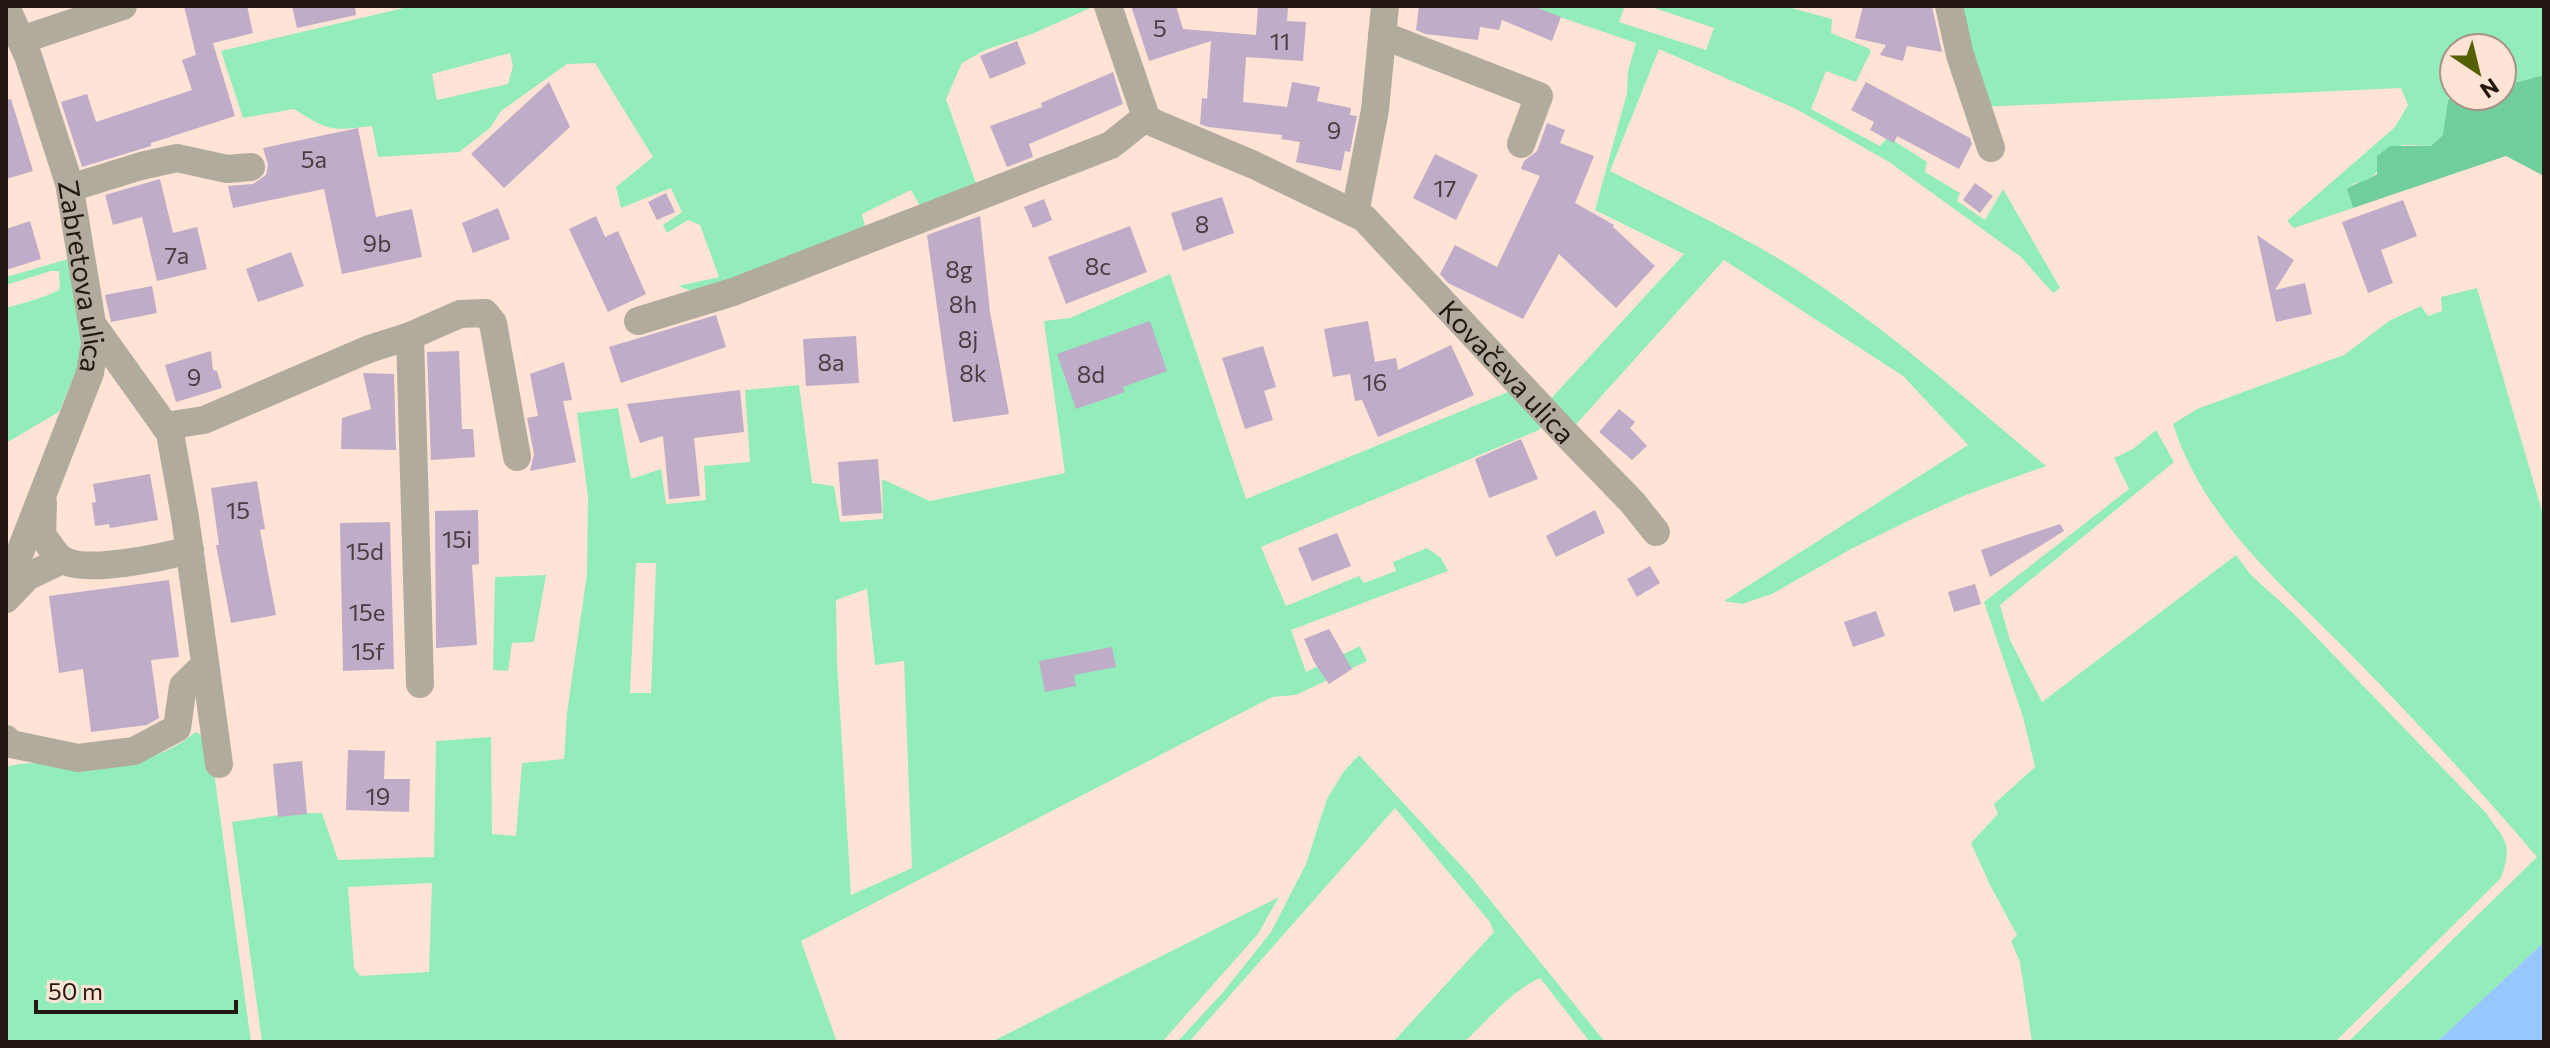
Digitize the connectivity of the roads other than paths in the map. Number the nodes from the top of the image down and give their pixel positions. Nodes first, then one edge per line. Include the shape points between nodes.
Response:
1 (123, 6) edge
2 (1108, 6) edge
3 (1385, 6) edge
4 (1949, 6) edge
5 (6, 7) edge
6 (1382, 35) junction
7 (21, 40) junction
8 (1146, 117) junction
9 (1521, 144) dead end
10 (1991, 148) dead end
11 (251, 167) dead end
12 (70, 188) junction
13 (1355, 213) junction
14 (638, 321) dead end
15 (92, 323) junction
16 (410, 336) junction
17 (165, 426) junction
18 (517, 457) dead end
19 (44, 490) junction
20 (1656, 532) dead end
21 (190, 550) junction
22 (62, 560) junction
23 (6, 588) edge
24 (6, 599) edge
25 (205, 665) junction
26 (420, 684) dead end
27 (6, 739) edge
28 (219, 764) dead end

1 - 7 street
2 - 8 street
3 - 6 street
4 - 10 street
5 - 7 street, Zabretova ulica
6 - 9 street via 1539,96
6 - 13 street via 1373,123
7 - 12 street, Zabretova ulica
8 - 13 street, Kovačeva ulica
8 - 14 street via 1111,145 733,292
11 - 12 street via 227,169 177,158
12 - 15 street, Zabretova ulica
13 - 20 street, Kovačeva ulica
15 - 17 street
15 - 19 street, Zabretova ulica via 90,373
16 - 17 street via 204,420
16 - 18 street via 460,314 485,313 493,323
16 - 26 street
17 - 21 street
19 - 22 street via 42,535
19 - 23 street, Zabretova ulica
21 - 22 street via 87,566
21 - 25 street
22 - 24 street via 27,577
25 - 27 street via 183,686 177,728 134,751 78,758
25 - 28 street

